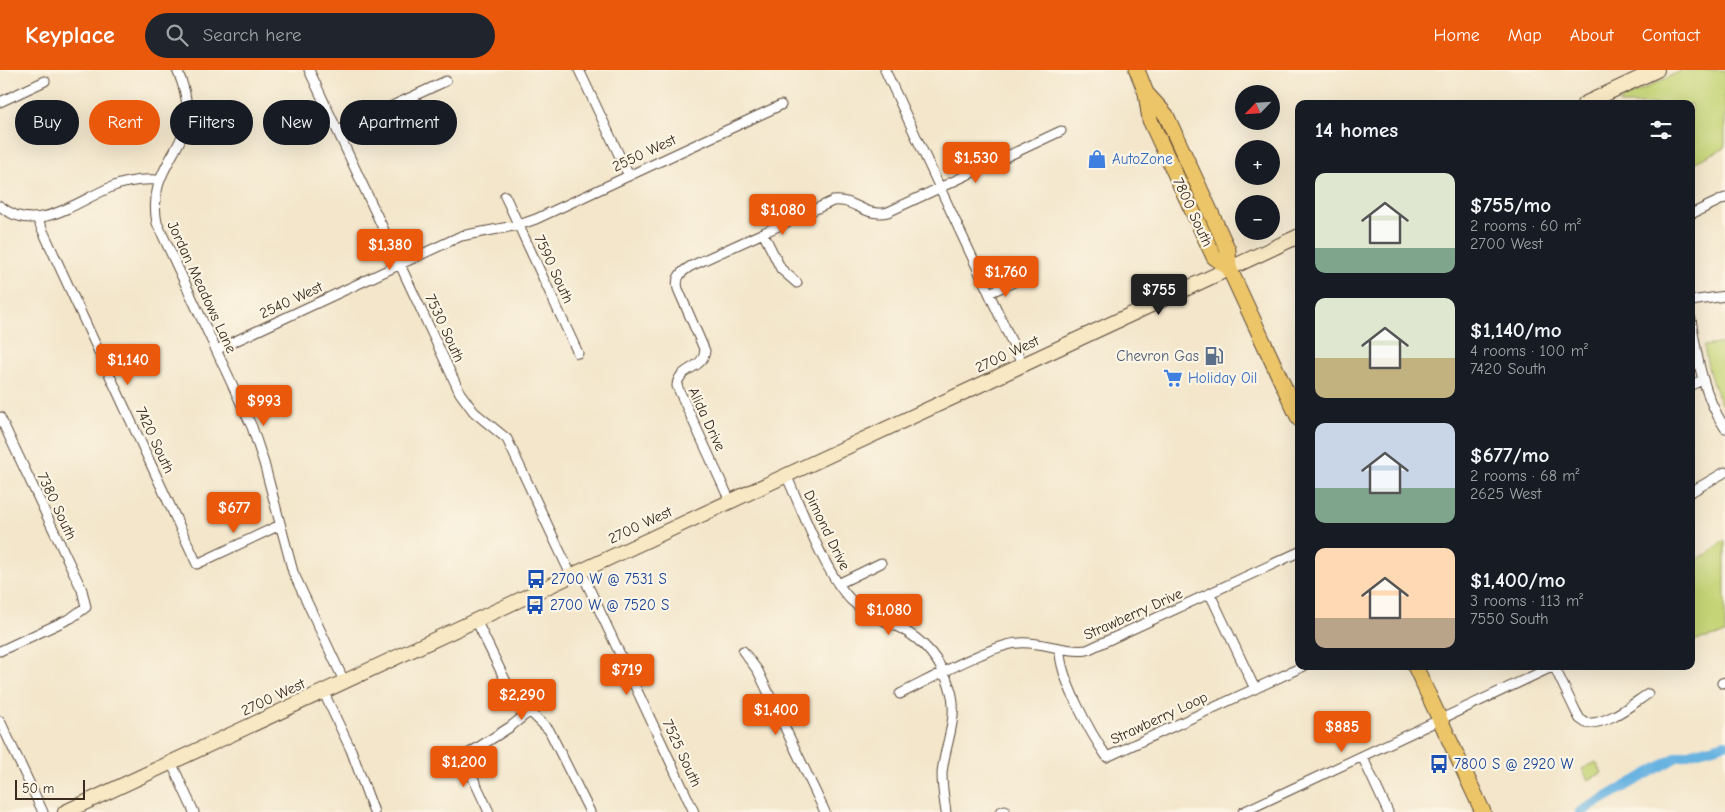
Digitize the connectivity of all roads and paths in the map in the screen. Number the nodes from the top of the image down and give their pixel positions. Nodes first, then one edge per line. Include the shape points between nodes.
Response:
1 (177, 70) edge
2 (309, 70) edge
3 (885, 70) edge
4 (1137, 70) edge
5 (1657, 70) edge
6 (581, 71) edge
7 (45, 81) dead end
8 (446, 81) dead end
9 (1602, 100) edge
10 (0, 102) edge
11 (781, 105) dead end
12 (338, 131) junction
13 (1061, 131) dead end
14 (629, 176) junction
15 (158, 180) junction
16 (940, 189) junction
17 (505, 196) dead end
18 (1725, 198) edge
19 (0, 206) edge
20 (1695, 212) edge
21 (37, 218) junction
22 (519, 226) junction
23 (763, 233) junction
24 (1295, 238) edge
25 (400, 264) junction
26 (1228, 268) junction
27 (1014, 282) dead end
28 (797, 283) dead end
29 (989, 293) junction
30 (1725, 296) edge
31 (1695, 300) edge
32 (1695, 339) edge
33 (216, 350) junction
34 (578, 353) dead end
35 (1022, 364) junction
36 (1703, 380) junction
37 (1695, 383) edge
38 (1295, 410) edge
39 (0, 418) edge
40 (1725, 428) edge
41 (512, 447) joint
42 (1725, 472) edge
43 (786, 475) junction
44 (1695, 490) edge
45 (730, 501) junction
46 (280, 525) junction
47 (1295, 554) edge
48 (881, 563) dead end
49 (576, 573) junction
50 (838, 584) junction
51 (1210, 594) junction
52 (476, 620) junction
53 (1060, 648) junction
54 (0, 651) edge
55 (743, 651) dead end
56 (1295, 670) edge
57 (1417, 670) edge
58 (1546, 670) edge
59 (1556, 670) edge
60 (945, 673) junction
61 (344, 681) junction
62 (1255, 689) junction
63 (323, 691) junction
64 (900, 694) dead end
65 (1648, 694) dead end
66 (529, 712) junction
67 (0, 721) edge
68 (1440, 721) junction
69 (1362, 756) junction
70 (171, 762) junction
71 (1256, 809) edge
72 (43, 812) edge
73 (65, 812) edge
74 (194, 812) edge
75 (374, 812) edge
76 (489, 812) edge
77 (590, 812) edge
78 (694, 812) edge
79 (825, 812) edge
80 (946, 812) edge
81 (1242, 812) edge
82 (1388, 812) edge
83 (1483, 812) edge

1 - 15 street, Jordan Meadows Lane via 187,98 187,125
2 - 12 street, 7530 South
3 - 16 street
4 - 26 main road, 7800 South via 1146,93 1150,120 1214,257
5 - 9 main road
6 - 14 street
7 - 10 street
8 - 12 street
11 - 14 street, 2550 West
12 - 25 street, 7530 South
13 - 16 street, Alida Drive
14 - 22 street, 2550 West
15 - 21 street via 120,184 55,214
15 - 33 street, Jordan Meadows Lane via 154,194 157,223
16 - 23 street, Alida Drive via 882,213 868,212 847,201 832,201
16 - 29 street
17 - 22 street, 7590 South
18 - 20 street
19 - 21 street via 19,216
21 - 46 street, 7420 South via 197,564
22 - 25 street, 2540 West via 461,236
22 - 34 street, 7590 South
23 - 28 street via 781,269
23 - 45 street, Alida Drive via 683,270 677,278 680,295 705,351 701,362 681,374 677,386
24 - 26 main road, 2700 West
25 - 33 street, 2540 West
25 - 41 street, 7530 South via 466,404 501,433
26 - 35 main road, 2700 West
26 - 38 main road, 7800 South
27 - 29 street
29 - 35 street
30 - 31 street
32 - 36 street
33 - 46 street, Jordan Meadows Lane via 252,426
35 - 43 main road, 2700 West
36 - 37 street
36 - 40 street via 1714,412
39 - 54 street, 7380 South via 82,590 86,607 71,618
41 - 49 street, 7525 South
42 - 44 street
43 - 45 main road, 2700 West
43 - 50 street, Dimond Drive
45 - 49 main road, 2700 West
46 - 61 street, Jordan Meadows Lane via 300,589
47 - 51 street, Strawberry Drive
48 - 50 street
49 - 52 main road, 2700 West
49 - 78 street, 7525 South
50 - 60 street, Dimond Drive via 864,611 914,636 937,659
51 - 53 street, Strawberry Drive via 1087,650 1075,652
51 - 62 street
52 - 61 main road, 2700 West
52 - 66 street via 512,694
53 - 60 street, Strawberry Drive via 1030,642 1016,643
53 - 62 street, Strawberry Loop via 1064,673 1107,757
55 - 79 street via 758,671
56 - 62 street, Strawberry Loop
57 - 68 main road
58 - 68 street
59 - 65 street via 1576,712 1586,723 1601,721
60 - 64 street, Strawberry Drive
60 - 80 street, Dimond Drive via 954,711 942,773
61 - 63 main road, 2700 West
63 - 70 main road, 2700 West
63 - 75 street via 351,750
66 - 76 street via 474,748 466,758
66 - 77 street via 549,730 558,744
67 - 72 street
68 - 69 street
68 - 83 main road
69 - 71 street
69 - 82 street
70 - 73 main road, 2700 West
70 - 74 street
71 - 81 street

